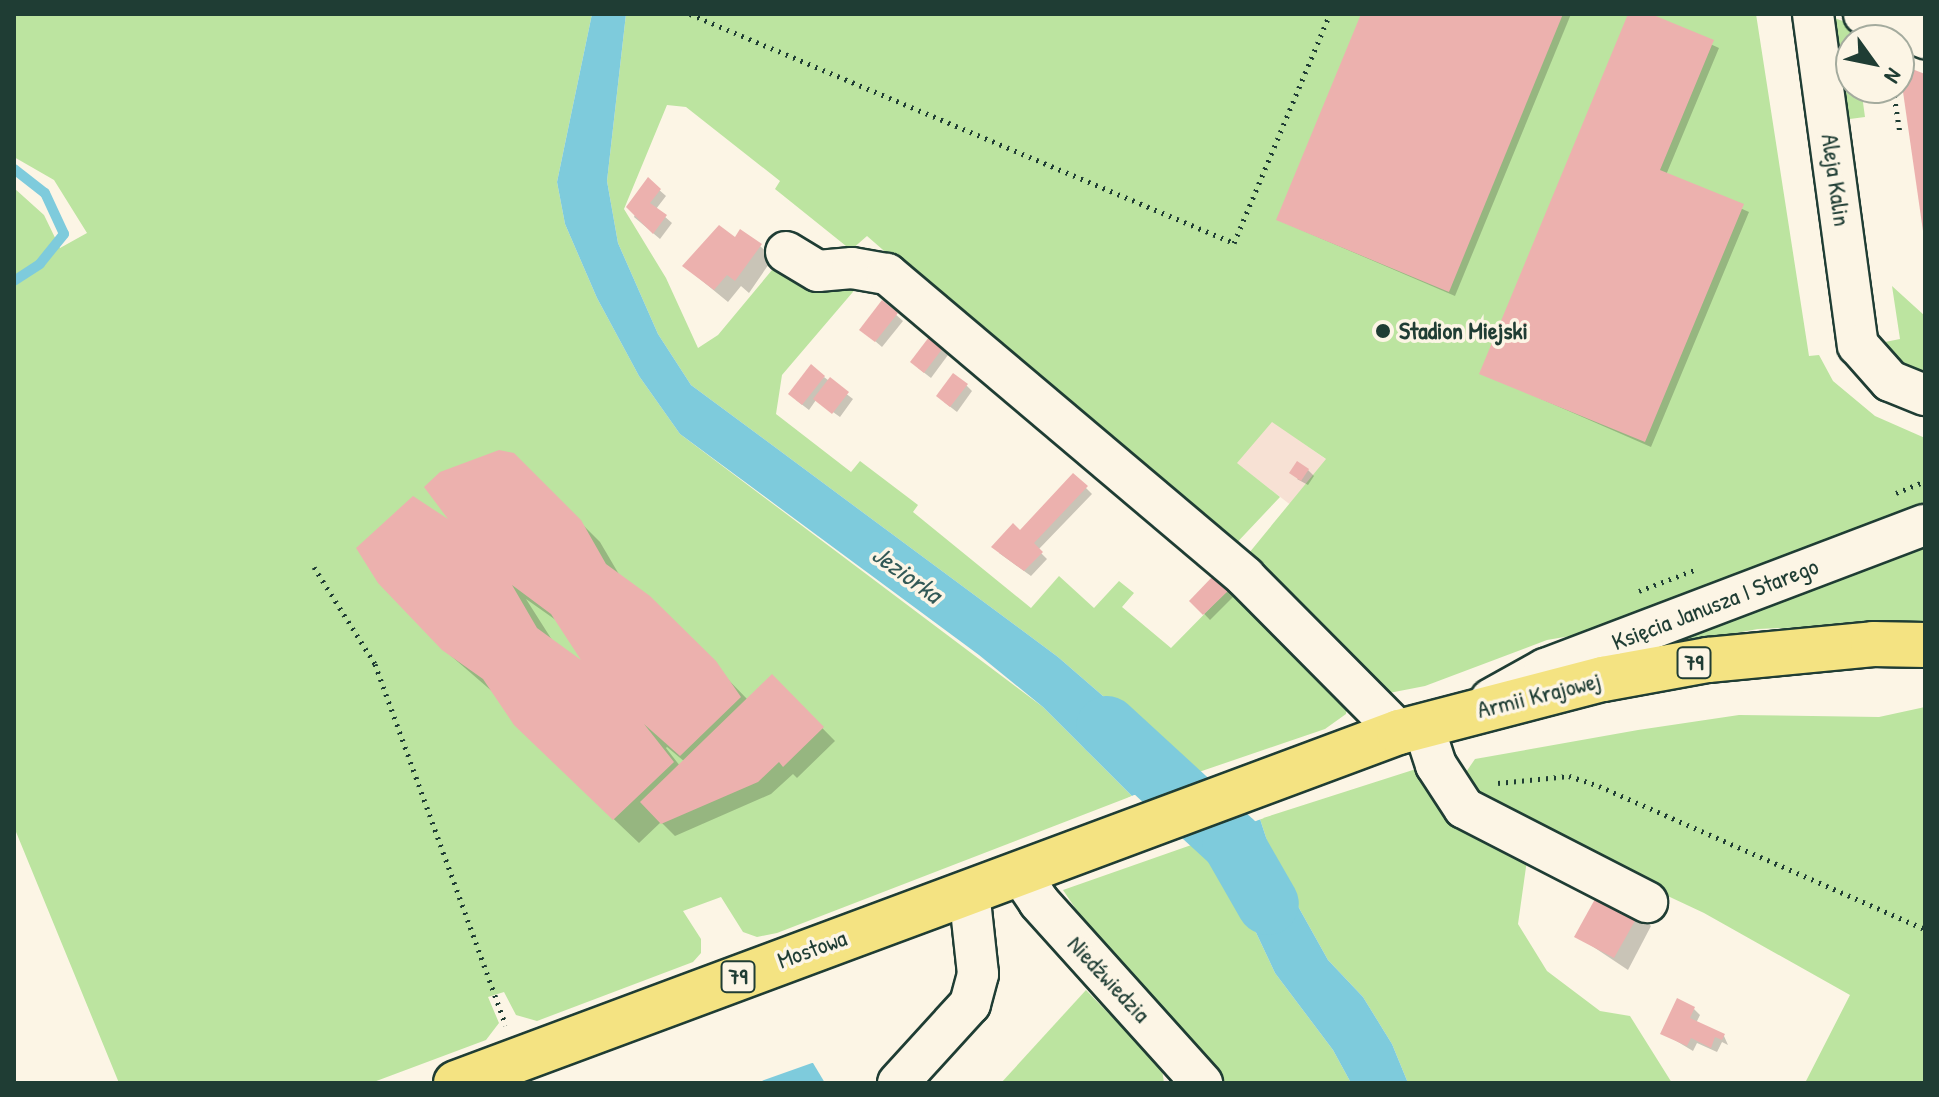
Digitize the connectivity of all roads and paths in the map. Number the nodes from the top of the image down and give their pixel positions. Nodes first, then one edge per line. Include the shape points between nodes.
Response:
1 (690, 14) edge
2 (1330, 14) edge
3 (1813, 14) edge
4 (1864, 14) edge
5 (1925, 38) edge
6 (1895, 104) edge
7 (1900, 133) dead end
8 (786, 252) dead end
9 (1925, 395) edge
10 (1925, 525) edge
11 (314, 567) dead end
12 (1925, 645) edge
13 (1467, 713) junction
14 (1411, 728) junction
15 (1455, 799) junction
16 (1167, 814) joint
17 (1038, 865) junction
18 (969, 891) junction
19 (1647, 902) dead end
20 (1925, 929) edge
21 (519, 1060) junction
22 (456, 1083) edge
23 (898, 1083) edge
24 (1202, 1083) edge

1 - 2 path via 1234,243
3 - 9 street, Aleja Kalin via 1858,345 1890,381
4 - 5 street
6 - 7 path
8 - 14 street via 818,271 852,268 887,274 1245,577
10 - 13 street, Księcia Janusza I Starego via 1545,669
11 - 21 path via 375,664
12 - 13 main road, Armii Krajowej / 79 via 1873,644 1708,660
13 - 14 main road, Armii Krajowej / 79
14 - 15 street
14 - 16 main road, Armii Krajowej / 79
15 - 19 street
15 - 20 path via 1511,779 1569,776
16 - 17 main road, Mostowa / 79
17 - 18 main road, Mostowa / 79
17 - 24 street, Niedźwiedzia via 1039,902
18 - 21 main road, Mostowa / 79
18 - 23 street via 978,974 970,1004
21 - 22 main road, Mostowa / 79

